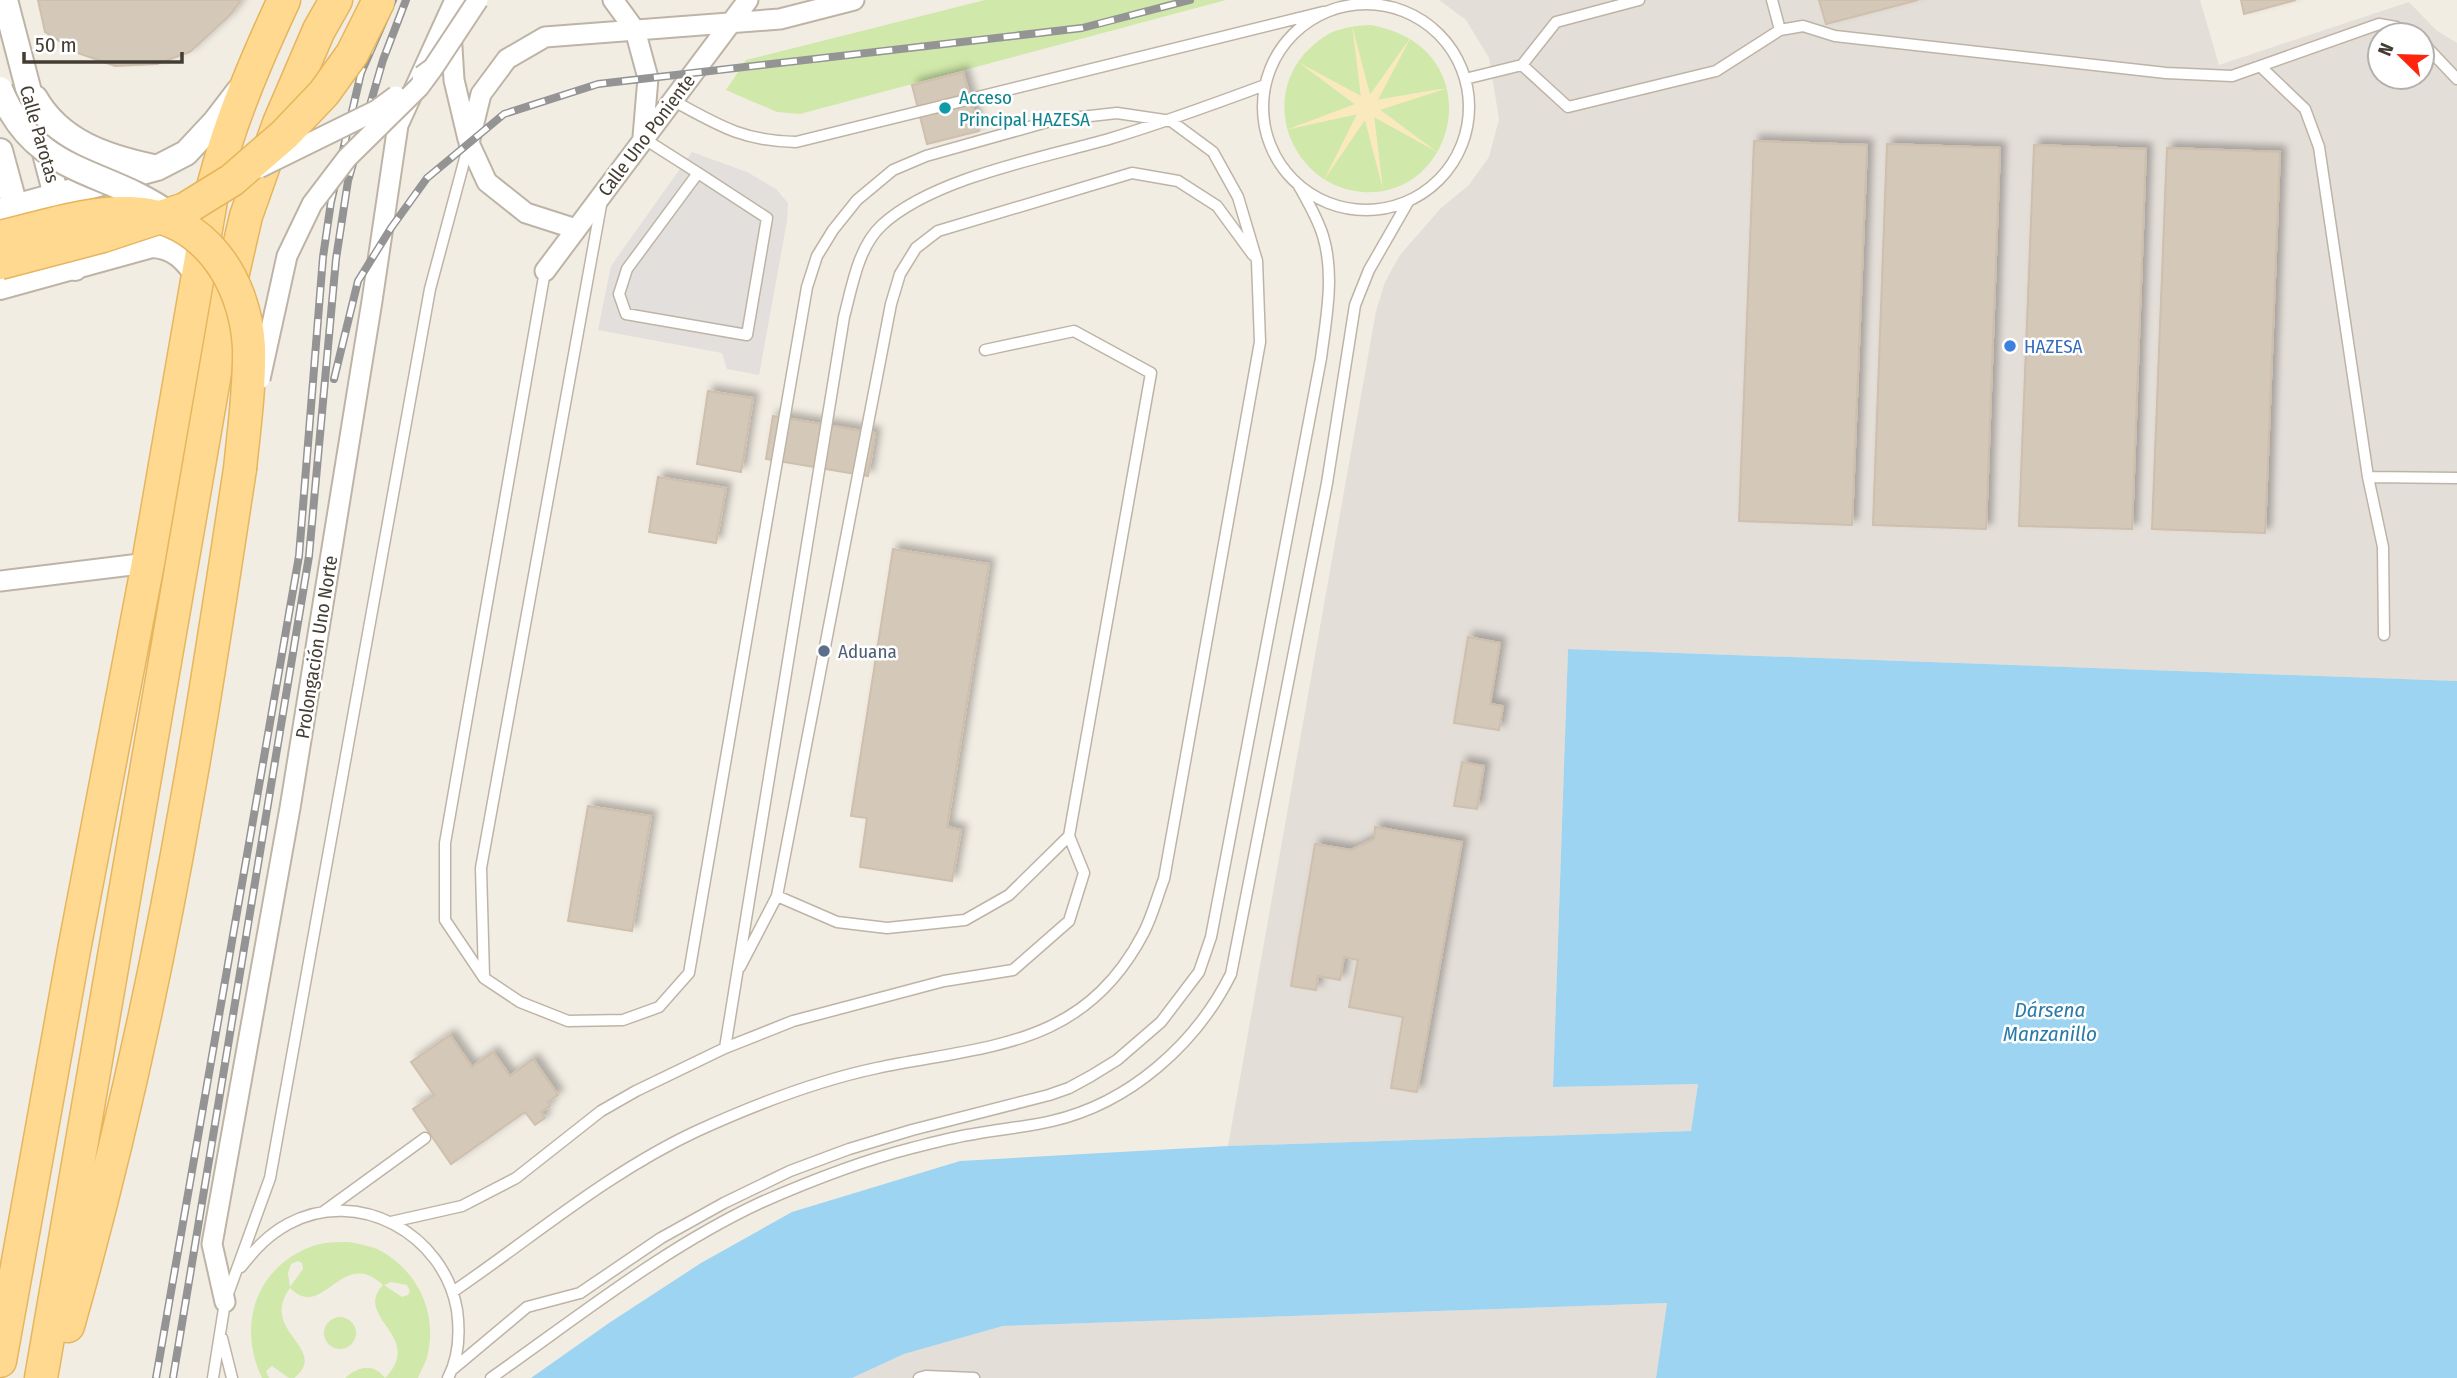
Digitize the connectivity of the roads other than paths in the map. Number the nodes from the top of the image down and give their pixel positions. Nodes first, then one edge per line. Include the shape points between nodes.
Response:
1 (5, 0) edge
2 (284, 0) edge
3 (336, 0) edge
4 (379, 0) edge
5 (478, 0) edge
6 (613, 0) edge
7 (748, 0) edge
8 (756, 0) edge
9 (854, 0) edge
10 (1639, 0) edge
11 (1772, 0) edge
12 (452, 4) edge
13 (1323, 12) junction
14 (780, 19) junction
15 (732, 21) junction
16 (2366, 29) edge
17 (635, 30) junction
18 (1780, 30) junction
19 (2436, 57) edge
20 (1522, 65) junction
21 (2260, 66) junction
22 (433, 68) junction
23 (1465, 79) junction
24 (2457, 79) edge
25 (247, 80) junction
26 (25, 82) junction
27 (1265, 85) junction
28 (0, 89) edge
29 (672, 100) junction
30 (1171, 121) junction
31 (643, 138) junction
32 (469, 143) junction
33 (0, 151) edge
34 (157, 168) junction
35 (698, 173) junction
36 (232, 180) junction
37 (1299, 186) junction
38 (603, 192) junction
39 (57, 197) junction
40 (1408, 202) junction
41 (8, 209) edge
42 (576, 229) junction
43 (192, 231) junction
44 (0, 237) edge
45 (1257, 261) junction
46 (0, 263) edge
47 (75, 268) junction
48 (545, 271) joint
49 (34, 277) junction
50 (198, 277) junction
51 (0, 287) edge
52 (985, 350) dead end
53 (240, 469) junction
54 (2368, 477) junction
55 (2457, 478) edge
56 (148, 563) junction
57 (0, 581) edge
58 (2384, 635) dead end
59 (1069, 836) junction
60 (778, 895) junction
61 (736, 975) junction
62 (484, 978) junction
63 (724, 1048) junction
64 (425, 1138) dead end
65 (322, 1212) junction
66 (391, 1222) junction
67 (454, 1291) junction
68 (225, 1302) junction
69 (0, 1361) edge
70 (451, 1373) edge
71 (41, 1378) edge
72 (54, 1378) edge
73 (213, 1378) edge
74 (232, 1378) edge
75 (491, 1378) edge
76 (919, 1378) edge
77 (974, 1378) edge

1 - 26 street, Calle Parotas
2 - 25 main road
3 - 71 main road via 279,123 246,216 230,286
4 - 36 main road, bridge via 352,54 324,93
5 - 22 street, bridge
6 - 17 street
7 - 15 street, Calle Uno Poniente
8 - 14 street
9 - 14 street
10 - 20 lane via 1556,22
11 - 18 lane
12 - 32 street via 454,80
12 - 68 street, Prolongación Uno Norte via 398,125 290,808 212,1244
13 - 23 lane via 1355,3 1387,5 1418,16 1443,36 1461,63
13 - 27 lane via 1297,30 1277,55
13 - 29 lane via 796,142 765,141 730,131
14 - 15 street
15 - 17 street
15 - 29 street, Calle Uno Poniente
16 - 21 lane
17 - 31 street via 648,78
17 - 32 street via 545,37 507,59 481,94
18 - 20 lane via 1716,71 1568,107
18 - 21 lane via 1803,26 1835,36 2166,73 2232,76
19 - 24 lane
20 - 23 lane
21 - 54 lane via 2305,109 2319,147
22 - 36 street, bridge via 377,110
22 - 53 street, bridge via 347,158 312,204 287,256
23 - 40 lane via 1468,127 1456,158 1435,184
25 - 34 street via 186,153
25 - 50 main road via 214,183
26 - 34 street via 44,114 62,131 103,154
26 - 39 street, Calle Parotas
27 - 30 lane
27 - 37 lane via 1263,113 1268,140
28 - 43 street, bridge via 23,131 47,152 156,204
29 - 31 street, Calle Uno Poniente
30 - 45 lane via 1213,152 1238,197
30 - 61 lane via 962,180 902,209 880,227 862,254 844,317
30 - 62 lane via 1117,113 1054,121 926,156 892,170 857,200 817,256 807,287 689,973 659,1007 623,1020 568,1021 520,1002
31 - 35 lane
31 - 38 street, Calle Uno Poniente
32 - 42 street via 486,182 526,213
32 - 68 lane via 430,289 270,1178
33 - 41 street
34 - 39 street
35 - 35 lane via 767,218 747,335 626,314 620,294 627,269
36 - 46 main road, bridge via 185,209
37 - 40 lane via 1351,210 1380,210
37 - 70 lane via 1324,237 1328,265 1321,358 1211,937 1199,972 1179,1001 1117,1060 1069,1088 912,1130 790,1171 661,1238 580,1293 527,1307
38 - 42 street, Calle Uno Poniente
38 - 62 lane via 481,868
39 - 41 street
39 - 47 street, Calle Parotas
40 - 75 lane via 1354,304 1326,483 1231,974 1188,1040 1141,1080 1082,1112 909,1149 761,1203 650,1266
41 - 49 street
42 - 48 street, Calle Uno Poniente
43 - 44 main road, bridge via 133,213 93,215
43 - 53 main road, bridge via 219,257 243,308 249,346
45 - 60 lane via 1217,206 1178,181 1132,173 938,231 916,248 900,274 891,304
45 - 67 lane via 1260,342 1164,879 1144,933 1114,980 1072,1017 1021,1039 875,1068 791,1093 695,1132 611,1180
47 - 49 street
47 - 50 street via 163,245 182,255
48 - 62 lane via 445,843 445,920
49 - 51 street
50 - 56 main road
52 - 59 lane via 1074,331 1150,373
53 - 72 main road via 187,800 144,1019
54 - 55 lane
54 - 58 lane via 2383,547
56 - 57 street
56 - 69 main road
59 - 60 lane via 1009,895 965,920 887,928 838,922
59 - 63 lane via 1084,873 1069,920 1013,971 944,981 806,1018
60 - 61 lane
61 - 63 lane
63 - 66 lane via 601,1111 516,1178 463,1206
64 - 65 lane
65 - 66 lane via 358,1212
65 - 68 lane via 289,1223 260,1242 238,1270
66 - 67 lane via 418,1239 439,1263
67 - 70 lane via 460,1330
68 - 73 lane
68 - 74 lane via 222,1344
76 - 77 lane

